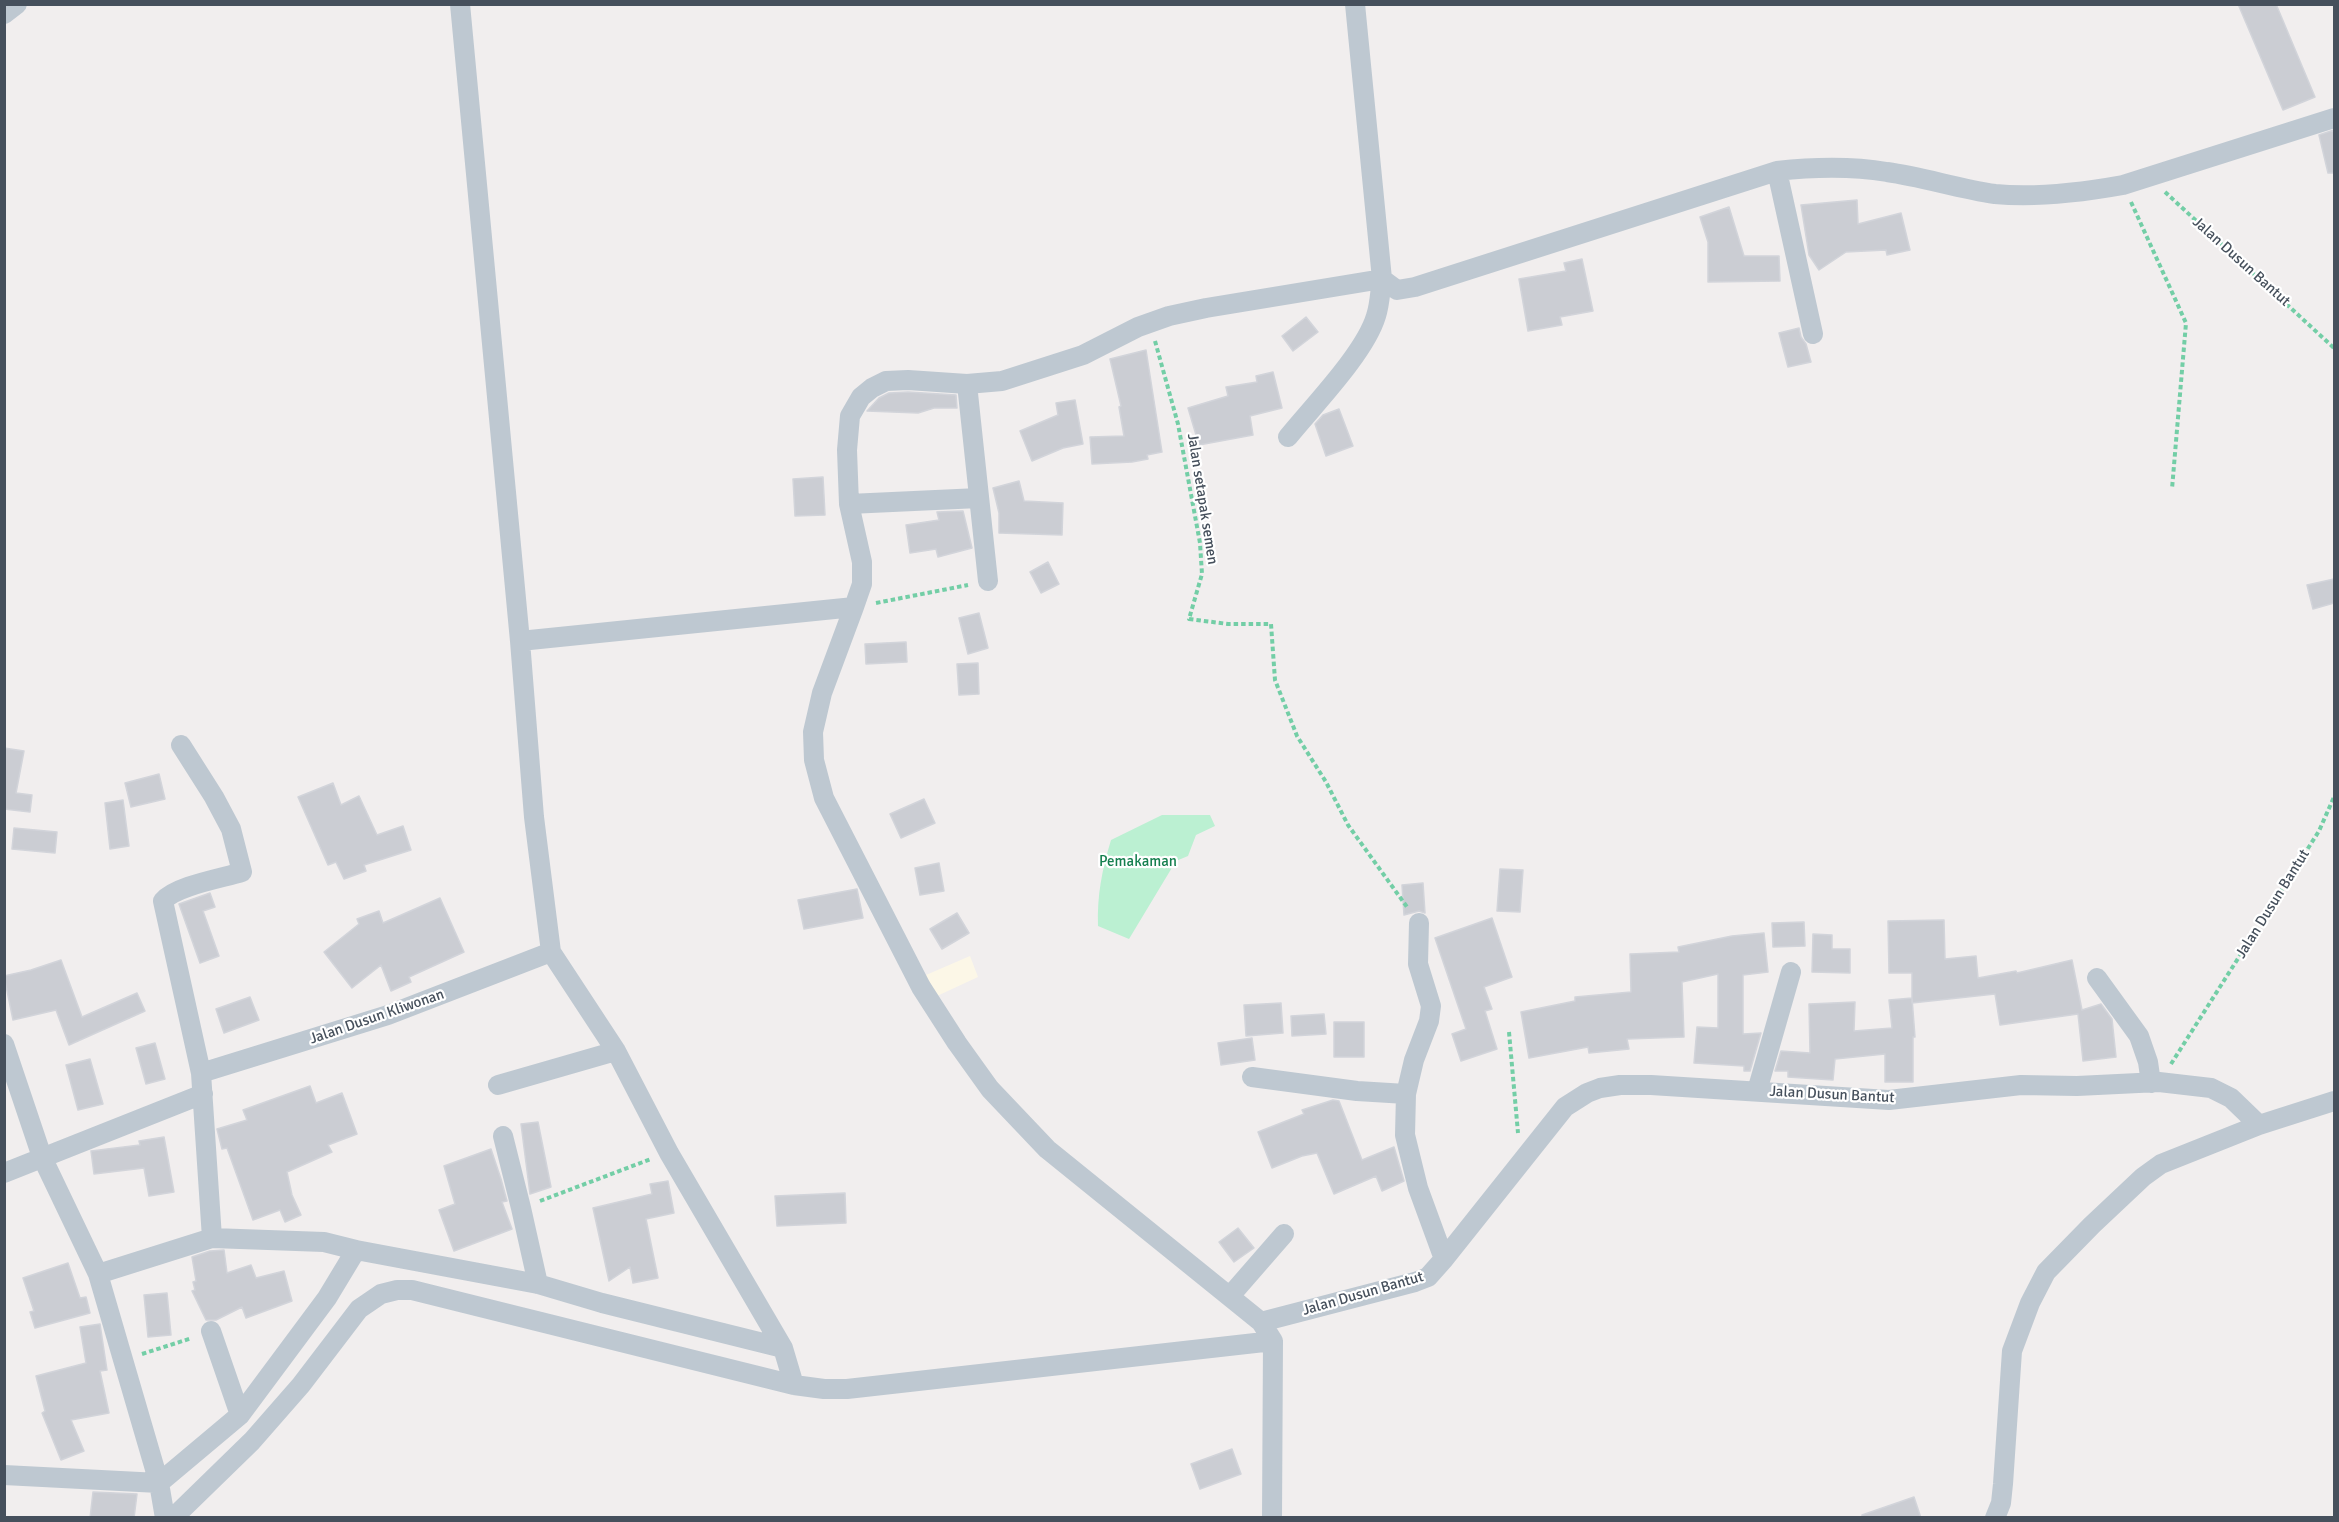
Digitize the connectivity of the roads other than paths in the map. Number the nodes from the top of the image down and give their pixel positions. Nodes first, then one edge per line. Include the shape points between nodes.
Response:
1 (17, 4) edge
2 (460, 4) edge
3 (1355, 4) edge
4 (4, 14) edge
5 (2334, 118) edge
6 (1777, 171) junction
7 (1382, 279) junction
8 (1813, 334) dead end
9 (967, 384) junction
10 (1288, 437) dead end
11 (979, 498) junction
12 (849, 504) junction
13 (988, 581) road end
14 (854, 607) junction
15 (520, 642) junction
16 (181, 745) dead end
17 (1419, 923) road end
18 (551, 952) junction
19 (1791, 972) dead end
20 (2097, 978) dead end
21 (4, 1044) edge
22 (616, 1051) junction
23 (201, 1073) junction
24 (1252, 1077) dead end
25 (2155, 1083) junction
26 (498, 1085) dead end
27 (1757, 1091) junction
28 (203, 1094) junction
29 (1406, 1094) junction
30 (2334, 1101) edge
31 (2259, 1125) junction
32 (502, 1136) dead end
33 (42, 1157) junction
34 (4, 1173) edge
35 (1284, 1234) dead end
36 (212, 1238) junction
37 (356, 1250) junction
38 (1444, 1259) junction
39 (98, 1274) junction
40 (538, 1284) junction
41 (1230, 1296) junction
42 (1261, 1322) junction
43 (211, 1331) road end
44 (1273, 1341) junction
45 (783, 1348) junction
46 (291, 1349) junction
47 (316, 1365) junction
48 (792, 1378) junction
49 (240, 1415) junction
50 (4, 1475) edge
51 (159, 1483) junction
52 (167, 1516) edge
53 (1272, 1518) edge
54 (1995, 1518) edge

1 - 4 street
2 - 15 street
3 - 7 street
5 - 6 street via 2097,190 1996,194 1885,171 1810,167
6 - 7 street via 1415,287 1397,290
6 - 8 street
7 - 9 street via 1206,308 1149,323 1083,355 1028,374
7 - 10 street via 1376,316 1368,334
9 - 11 street
9 - 12 street via 886,381 861,397 850,416
11 - 12 street
11 - 13 street
12 - 14 street via 862,562 862,584
14 - 15 street
14 - 41 street via 822,693 813,732 814,760 824,798 921,987 990,1089 1047,1149
15 - 18 street via 534,817
16 - 23 street via 231,829 242,872 171,893 163,901
17 - 29 street via 1418,964 1431,1006
18 - 22 street
18 - 23 street, Jalan Dusun Kliwonan via 388,1015
19 - 27 street
20 - 25 street via 2139,1036
21 - 33 street
22 - 26 street
22 - 45 street via 669,1153
23 - 28 street
24 - 29 street via 1357,1092
25 - 27 street, Jalan Dusun Bantut via 2021,1085 1888,1100
25 - 31 street via 2211,1088 2230,1098
27 - 38 street, Jalan Dusun Bantut via 1651,1085 1587,1092 1564,1107
28 - 33 street
28 - 36 street
29 - 38 street via 1405,1135 1418,1188
30 - 31 street
31 - 54 street via 2161,1164 2046,1272 2012,1351 2003,1484
32 - 40 street
33 - 34 street
33 - 39 street
35 - 41 street
36 - 37 street via 324,1242
36 - 39 street
37 - 40 street
37 - 46 street
38 - 42 street, Jalan Dusun Bantut via 1428,1276 1415,1282
39 - 51 street
40 - 45 street
41 - 42 street
42 - 44 street
43 - 49 street
44 - 48 street via 846,1389 824,1389
44 - 53 street
45 - 48 street
46 - 47 street
46 - 49 street
47 - 48 street via 359,1309 381,1294 412,1290
47 - 52 street via 252,1441
49 - 51 street
50 - 51 street
51 - 52 street

